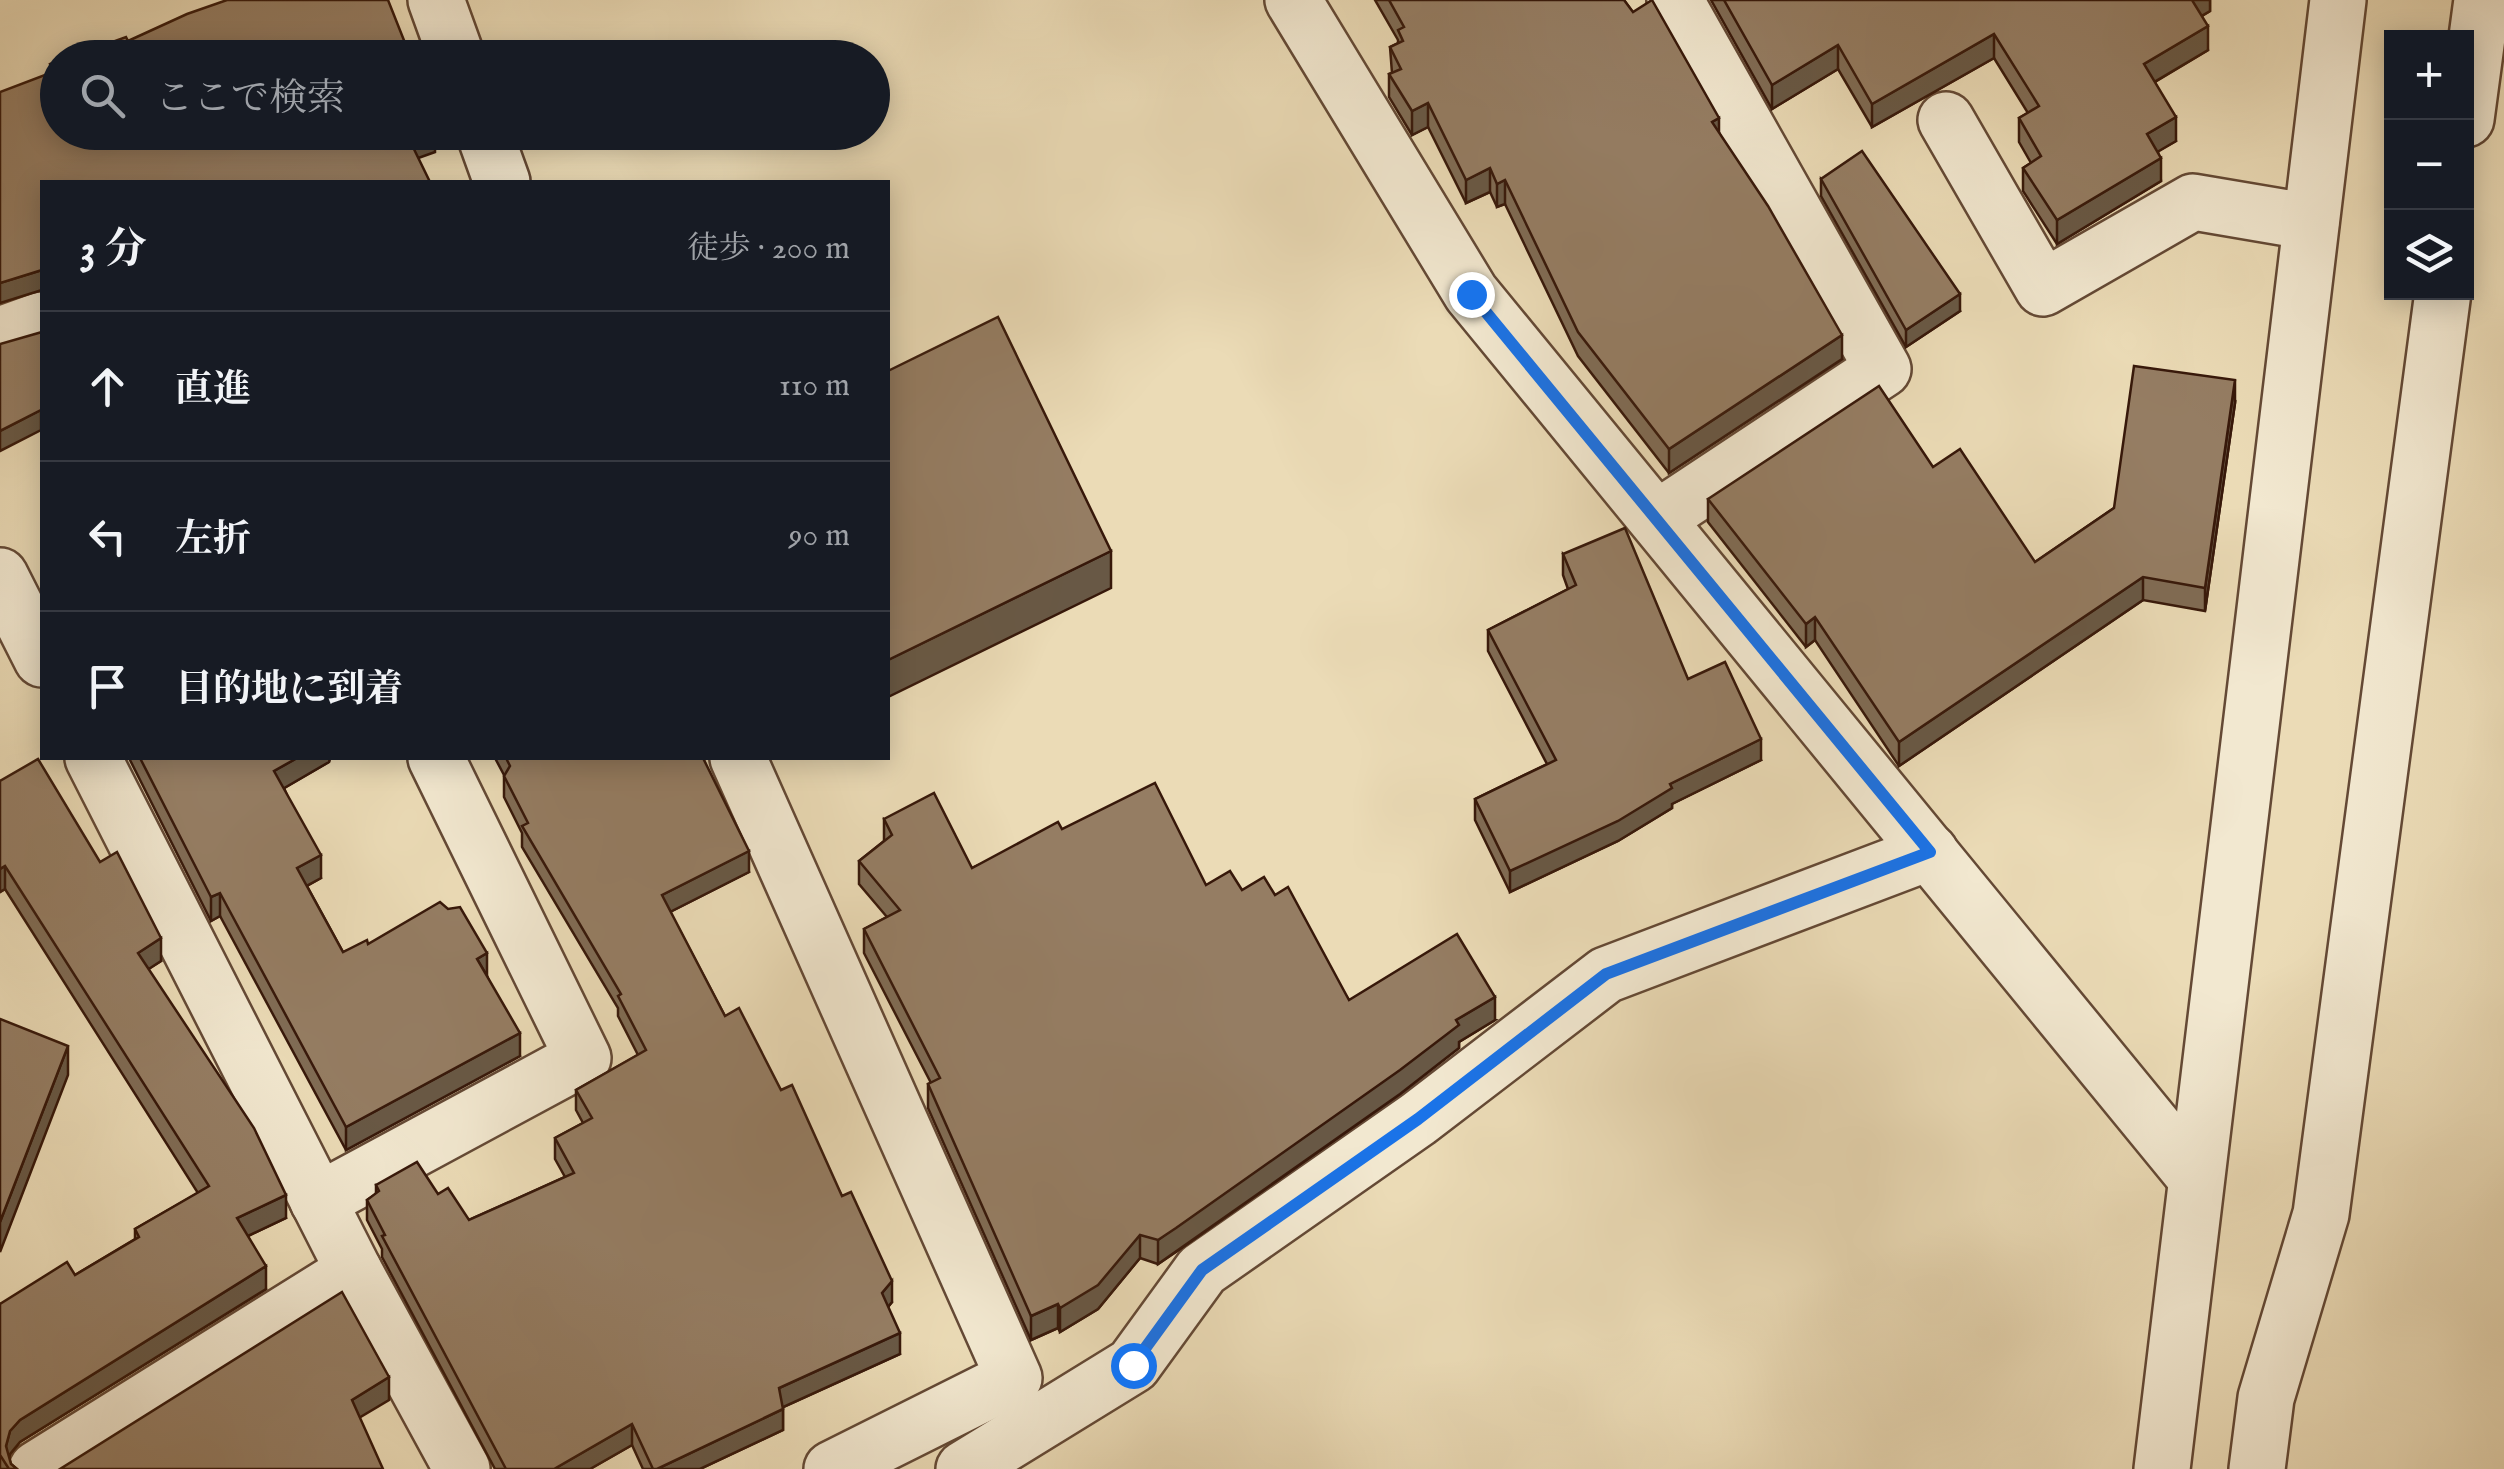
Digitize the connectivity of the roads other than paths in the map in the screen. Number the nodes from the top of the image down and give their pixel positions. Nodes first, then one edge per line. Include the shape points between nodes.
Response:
1 (436, 0) edge
2 (1293, 0) edge
3 (1675, 0) edge
4 (2338, 0) edge
5 (2482, 0) edge
6 (450, 40) edge
7 (2474, 60) edge
8 (1946, 120) dead end
9 (490, 150) edge
10 (501, 180) edge
11 (2311, 222) junction
12 (2443, 300) edge
13 (40, 321) edge
14 (0, 335) edge
15 (1658, 518) junction
16 (0, 576) edge
17 (40, 655) edge
18 (94, 760) edge
19 (437, 760) edge
20 (739, 760) edge
21 (1930, 852) junction
22 (2196, 1178) junction
23 (318, 1201) junction
24 (354, 1271) junction
25 (38, 1469) edge
26 (462, 1469) edge
27 (832, 1469) edge
28 (964, 1469) edge
29 (2162, 1469) edge
30 (2258, 1469) edge

1 - 6 street
2 - 15 street via 1471,294
3 - 15 street via 1884,368
4 - 11 street
5 - 7 street
8 - 11 street via 2043,288 2192,202
9 - 10 street
11 - 22 street
12 - 30 street via 2322,1214 2266,1398
13 - 14 street
15 - 21 street
16 - 17 street
18 - 23 street
19 - 23 street via 583,1058
20 - 27 street via 1014,1378
21 - 22 street
21 - 28 street via 1606,974 1418,1119 1202,1270 1133,1365
22 - 29 street
23 - 24 street
24 - 25 street
24 - 26 street

